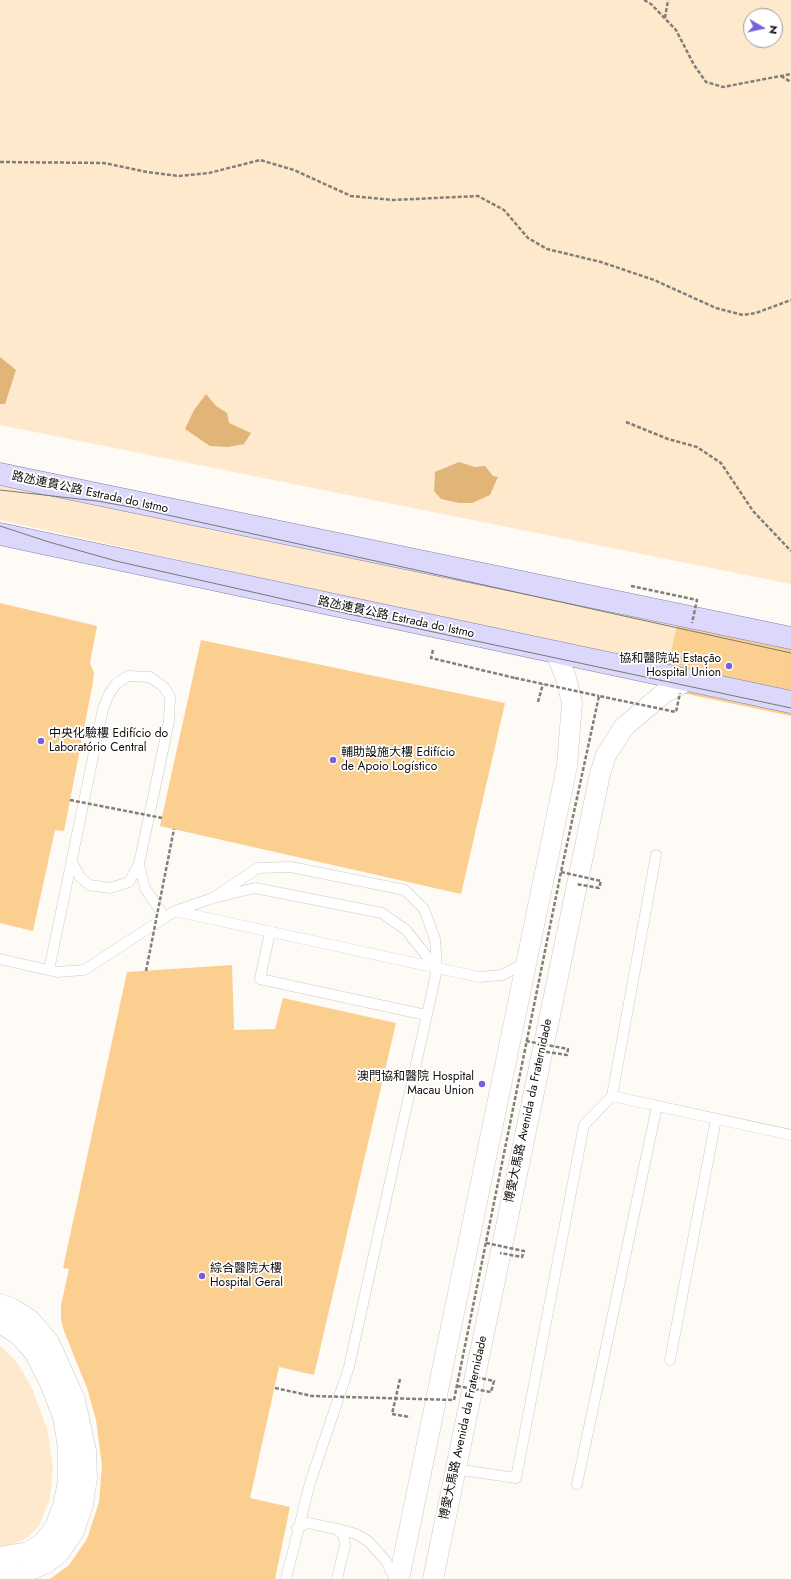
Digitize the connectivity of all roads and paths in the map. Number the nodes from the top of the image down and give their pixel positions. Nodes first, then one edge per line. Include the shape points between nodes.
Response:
1 (644, 0) edge
2 (668, 0) edge
3 (665, 18) junction
4 (791, 74) edge
5 (782, 76) junction
6 (791, 82) edge
7 (0, 162) edge
8 (791, 300) edge
9 (626, 422) dead end
10 (0, 474) edge
11 (0, 534) edge
12 (791, 551) edge
13 (631, 586) dead end
14 (692, 623) dead end
15 (791, 638) edge
16 (555, 651) junction
17 (431, 658) dead end
18 (543, 684) junction
19 (684, 687) junction
20 (599, 696) junction
21 (538, 702) dead end
22 (791, 702) edge
23 (70, 800) dead end
24 (162, 818) dead end
25 (174, 829) dead end
26 (656, 855) dead end
27 (72, 862) junction
28 (139, 864) junction
29 (568, 878) junction
30 (212, 898) junction
31 (175, 911) junction
32 (165, 918) junction
33 (270, 932) junction
34 (0, 959) edge
35 (525, 962) junction
36 (437, 969) junction
37 (49, 970) junction
38 (146, 971) dead end
39 (426, 1015) junction
40 (534, 1046) junction
41 (612, 1096) junction
42 (657, 1106) junction
43 (716, 1119) junction
44 (791, 1135) edge
45 (493, 1248) junction
46 (0, 1304) edge
47 (0, 1323) edge
48 (670, 1360) dead end
49 (476, 1377) junction
50 (457, 1386) junction
51 (275, 1388) dead end
52 (396, 1397) junction
53 (432, 1421) junction
54 (455, 1469) junction
55 (577, 1484) dead end
56 (297, 1528) junction
57 (337, 1529) junction
58 (0, 1557) edge
59 (0, 1575) edge
60 (14, 1577) edge
61 (286, 1579) edge
62 (337, 1579) edge
63 (395, 1579) edge
64 (400, 1579) edge
65 (433, 1579) edge

1 - 3 path
2 - 3 path
3 - 5 path via 676,30 706,82 723,87
4 - 5 path
5 - 6 path
7 - 8 path via 104,163 179,176 209,173 260,160 294,170 351,196 393,200 478,196 504,210 528,238 547,249 601,262 654,280 716,308 743,315
9 - 12 path via 697,447 721,462 753,511
10 - 15 main road, 路氹連貫公路 Estrada do Istmo
11 - 16 main road, 路氹連貫公路 Estrada do Istmo
13 - 14 path, bridge via 697,600
16 - 19 main road, 路氹連貫公路 Estrada do Istmo
16 - 35 street via 566,678 572,703 569,752
17 - 18 path, bridge
18 - 20 path, bridge
18 - 21 path
19 - 20 path, bridge via 676,712
19 - 22 main road, 路氹連貫公路 Estrada do Istmo
19 - 29 street, 博愛大馬路 Avenida da Fraternidade via 664,693 624,727 614,740 606,755
20 - 29 path, bridge
23 - 24 path, bridge
25 - 38 path, bridge
26 - 41 lane
27 - 28 lane via 80,877 89,885 110,888 129,882
27 - 28 lane via 103,709 116,684 128,676 139,676 150,677 164,687 170,697 171,706
27 - 37 lane
28 - 32 lane via 145,888
29 - 29 path, bridge via 601,881 600,888
29 - 40 street, 博愛大馬路 Avenida da Fraternidade
29 - 40 path, bridge
30 - 31 lane
30 - 36 lane via 255,888 382,913 406,930
30 - 36 lane via 258,868 291,867 405,890 424,909 435,939
31 - 32 lane
31 - 33 lane
32 - 37 lane via 84,970
33 - 36 lane
33 - 39 lane via 260,979
34 - 37 lane
35 - 36 lane via 502,975 494,976 479,977
35 - 53 street
36 - 39 lane
39 - 56 lane via 348,1367
40 - 40 path, bridge via 568,1049 567,1055
40 - 45 street, 博愛大馬路 Avenida da Fraternidade
40 - 45 path, bridge
41 - 42 lane
41 - 54 lane via 584,1125 516,1478
42 - 43 lane
42 - 55 lane
43 - 44 lane
43 - 48 lane
45 - 45 path, bridge via 524,1250 522,1257
45 - 49 street, 博愛大馬路 Avenida da Fraternidade
45 - 50 path, bridge
46 - 60 street via 30,1320 49,1342 75,1400 86,1451 87,1478 83,1504 74,1531 59,1553 46,1563
47 - 58 street via 19,1335 34,1352 63,1416 68,1447 68,1482 55,1527 43,1543 29,1552
49 - 50 path, bridge via 494,1381 491,1392
49 - 54 street, 博愛大馬路 Avenida da Fraternidade
50 - 52 path, bridge via 454,1400
51 - 52 path, bridge via 312,1396
52 - 53 path via 400,1379 392,1414
53 - 64 street
54 - 65 street, 博愛大馬路 Avenida da Fraternidade
56 - 57 lane via 308,1523
56 - 61 lane
57 - 62 lane via 345,1540
57 - 63 lane via 356,1534 368,1541 386,1562
59 - 60 street

